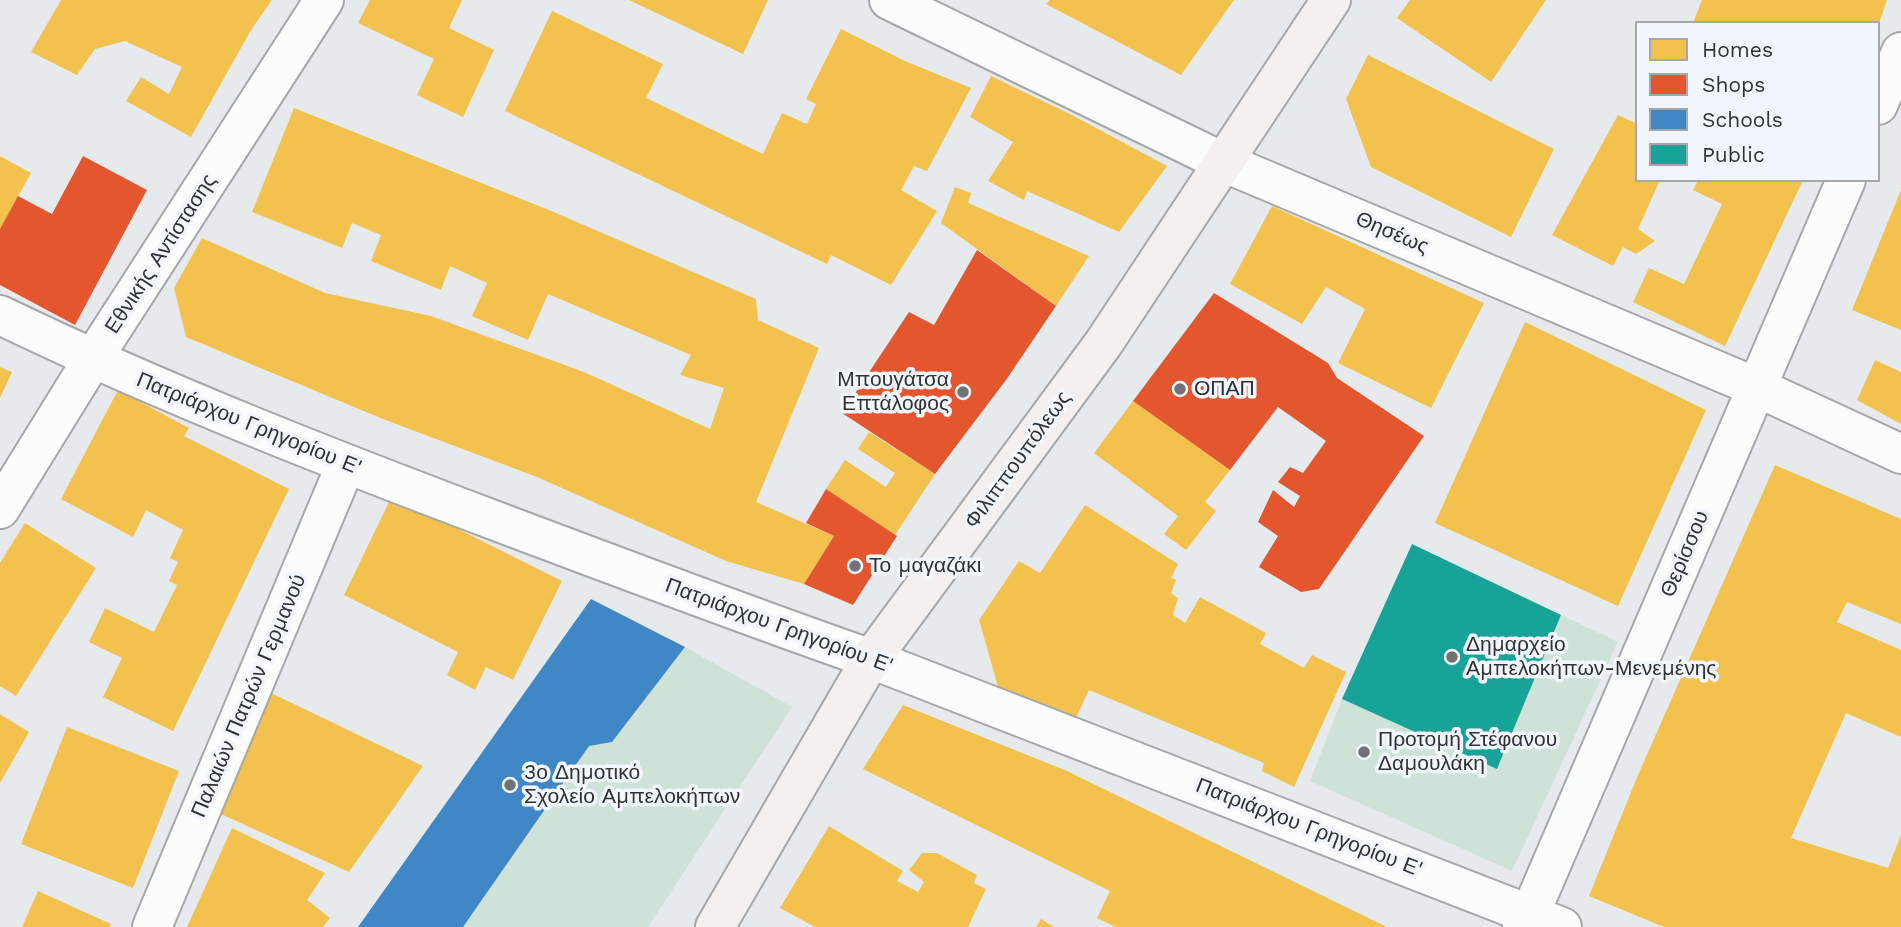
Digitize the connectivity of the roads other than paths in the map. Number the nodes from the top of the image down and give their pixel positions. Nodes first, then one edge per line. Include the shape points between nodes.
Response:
1 (324, 0) edge
2 (890, 0) edge
3 (1324, 5) edge
4 (1901, 52) edge
5 (1880, 100) edge
6 (1225, 163) junction
7 (1845, 182) edge
8 (0, 316) edge
9 (92, 360) junction
10 (1756, 387) junction
11 (1901, 454) edge
12 (346, 464) junction
13 (0, 509) edge
14 (872, 659) junction
15 (1538, 922) edge
16 (152, 927) edge
17 (715, 927) edge

1 - 9 street, Εθνικής Αντίστασης
2 - 6 street, Θησέως
3 - 6 main road, Φιλιππουπόλεως
4 - 5 street
6 - 10 street, Θησέως
6 - 14 main road, Φιλιππουπόλεως via 1103,344
7 - 10 street, Θερίσσου
8 - 9 street, Πατριάρχου Γρηγορίου Ε'
9 - 12 street, Πατριάρχου Γρηγορίου Ε'
9 - 13 street, Εθνικής Αντίστασης
10 - 11 street, Θησέως
10 - 15 street, Θερίσσου
12 - 14 street, Πατριάρχου Γρηγορίου Ε'
12 - 16 street, Παλαιών Πατρών Γερμανού
14 - 15 street, Πατριάρχου Γρηγορίου Ε'
14 - 17 main road, Φιλιππουπόλεως

